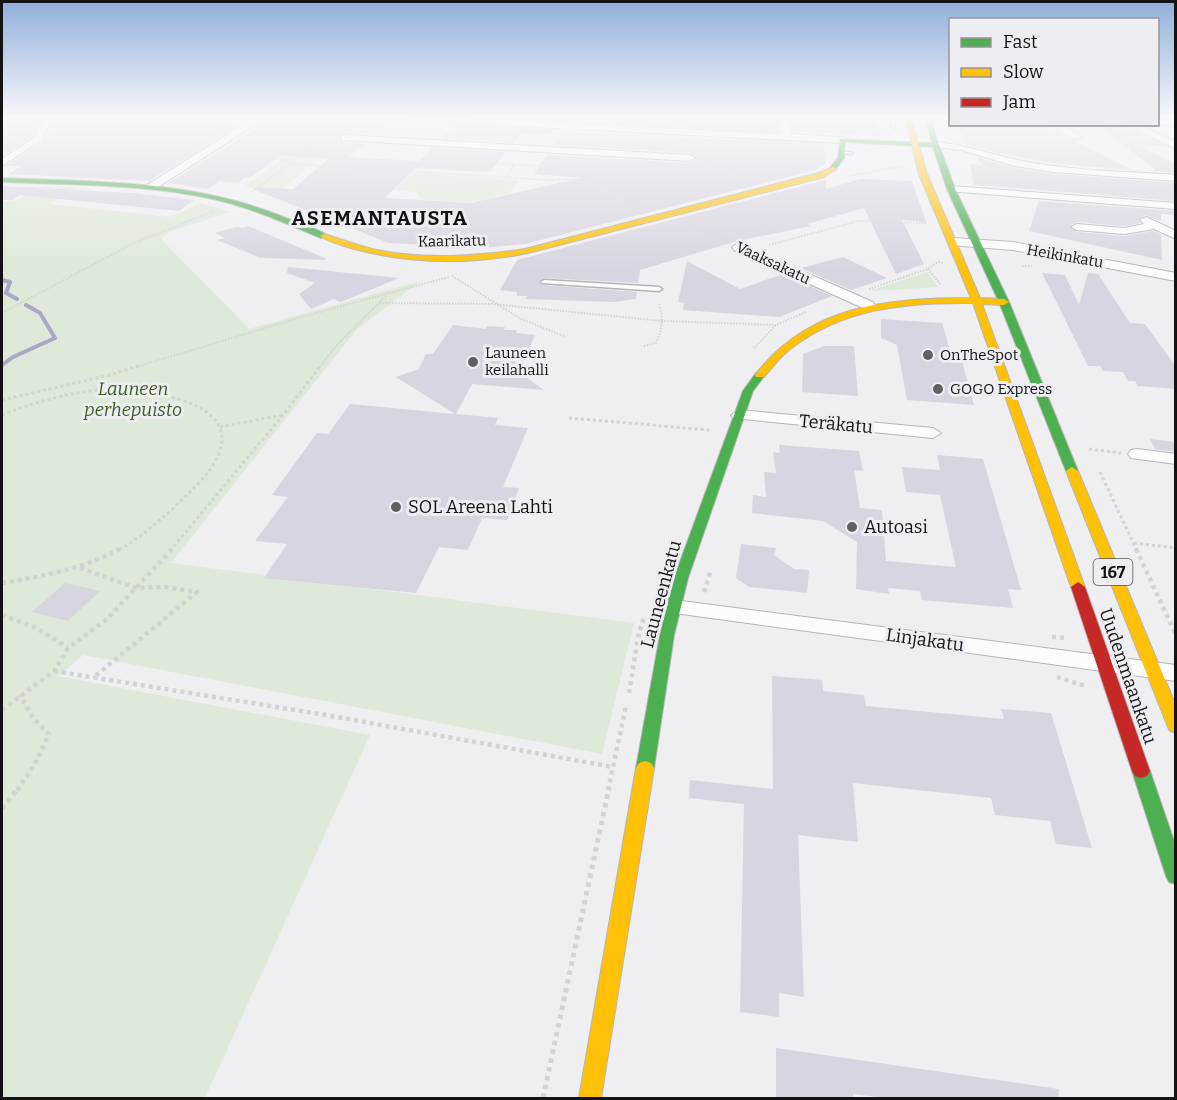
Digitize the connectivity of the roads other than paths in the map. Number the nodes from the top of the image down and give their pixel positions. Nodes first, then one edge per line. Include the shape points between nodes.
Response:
1 (179, 168) edge
2 (836, 168) edge
3 (922, 168) edge
4 (944, 168) edge
5 (1049, 168) edge
6 (1176, 178) edge
7 (2, 180) edge
8 (151, 187) junction
9 (951, 189) junction
10 (1118, 202) junction
11 (1176, 206) edge
12 (1156, 225) junction
13 (1077, 227) dead end
14 (1176, 236) edge
15 (954, 242) junction
16 (977, 243) junction
17 (743, 249) road end
18 (1173, 275) edge
19 (544, 282) dead end
20 (658, 289) dead end
21 (975, 299) junction
22 (1004, 302) junction
23 (868, 305) junction
24 (739, 415) junction
25 (933, 433) dead end
26 (1137, 454) road end
27 (1176, 459) edge
28 (674, 607) junction
29 (1106, 664) junction
30 (1151, 670) junction
31 (1176, 673) edge
32 (1176, 727) edge
33 (1176, 876) edge
34 (590, 1098) edge

1 - 8 street
2 - 8 main road, Kaarikatu via 525,251 473,258 376,253 341,244 240,203
3 - 15 main road, Uudenmaankatu / 167
4 - 9 main road, Uudenmaankatu / 167
5 - 6 street
7 - 8 main road, Kaarikatu
9 - 10 street
9 - 16 main road, Uudenmaankatu / 167
10 - 11 street
10 - 12 street
12 - 13 street via 1124,231
12 - 14 street
15 - 16 street, Heikinkatu
15 - 21 main road, Uudenmaankatu / 167
16 - 18 street, Heikinkatu
16 - 22 main road, Uudenmaankatu / 167
17 - 23 street, Vaaksakatu
19 - 20 lane
21 - 22 main road, Launeenkatu
21 - 23 main road, Launeenkatu
21 - 29 main road, Uudenmaankatu / 167
22 - 30 main road, Uudenmaankatu / 167
23 - 24 main road, Launeenkatu via 818,325 774,356 748,391
24 - 25 street, Teräkatu
24 - 28 main road, Launeenkatu
26 - 27 street
28 - 29 street, Linjakatu
28 - 34 main road, Launeenkatu via 662,657
29 - 30 street, Linjakatu
29 - 33 main road, Uudenmaankatu / 167
30 - 31 street, Linjakatu
30 - 32 main road, Uudenmaankatu / 167

